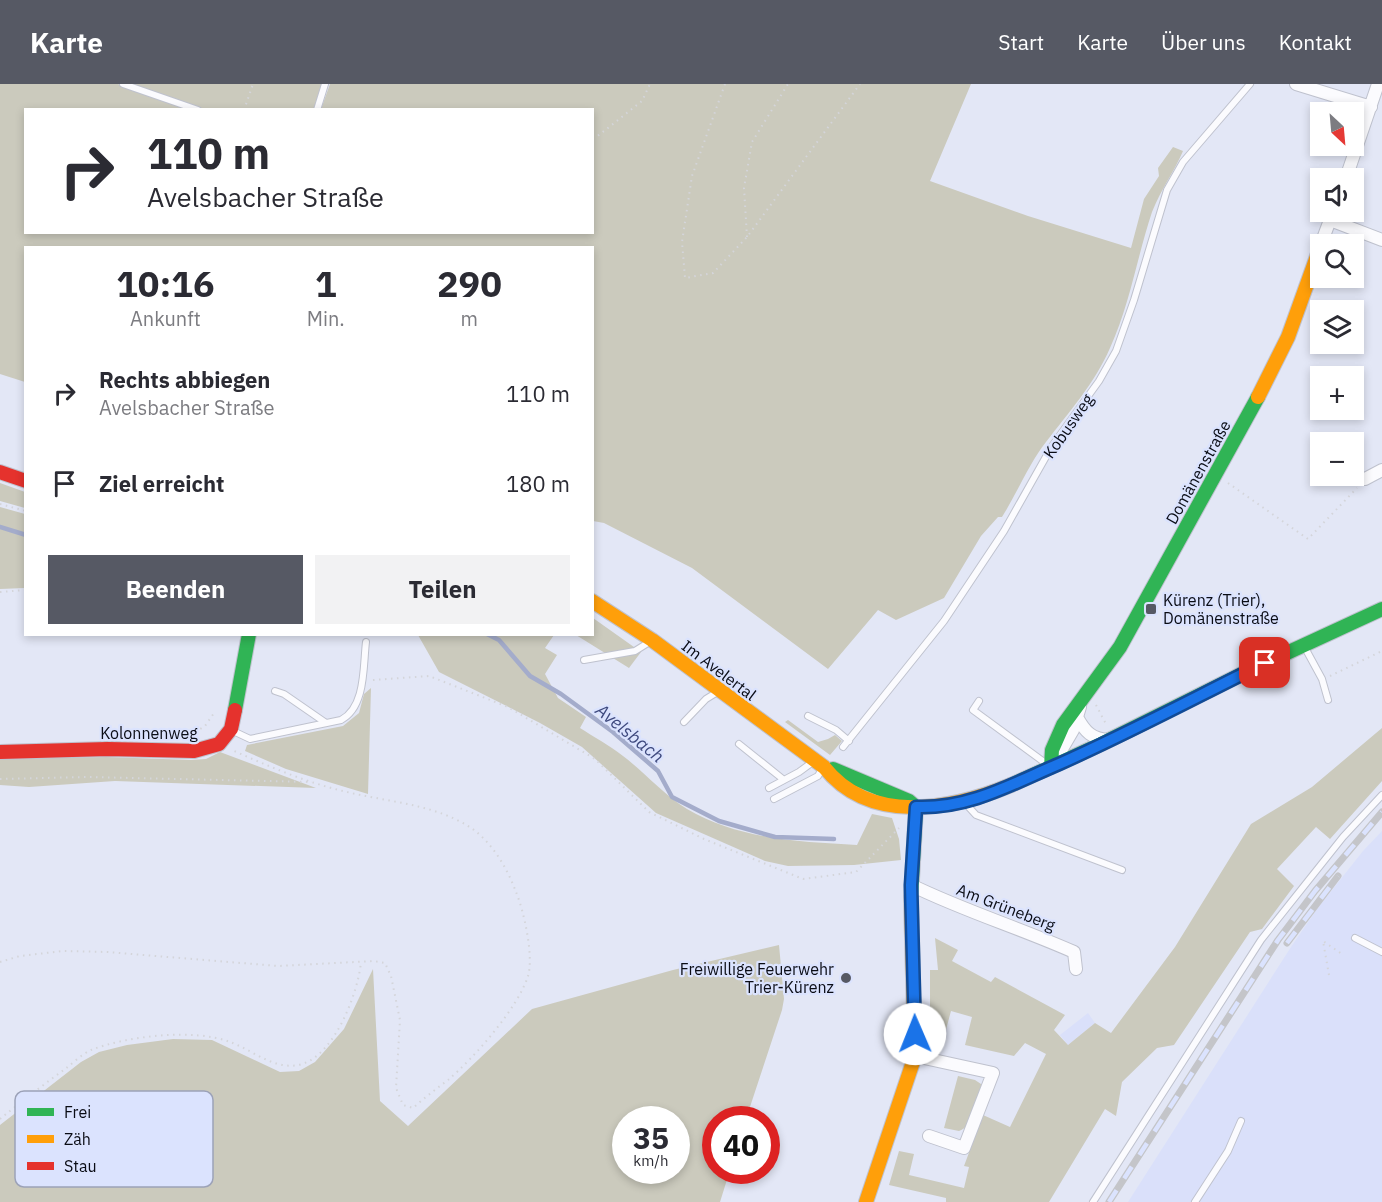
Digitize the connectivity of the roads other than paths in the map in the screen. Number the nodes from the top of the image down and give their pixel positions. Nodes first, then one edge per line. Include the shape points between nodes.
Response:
1 (123, 84) edge
2 (325, 84) edge
3 (1250, 84) edge
4 (1296, 84) edge
5 (1378, 84) edge
6 (1371, 107) junction
7 (192, 108) edge
8 (318, 108) edge
9 (1350, 168) edge
10 (1344, 222) edge
11 (1382, 240) edge
12 (1310, 276) edge
13 (1382, 470) edge
14 (0, 472) edge
15 (1365, 479) road end
16 (24, 480) edge
17 (594, 602) edge
18 (1382, 609) edge
19 (249, 636) edge
20 (652, 640) junction
21 (366, 642) dead end
22 (1304, 645) junction
23 (584, 660) dead end
24 (275, 691) dead end
25 (719, 691) junction
26 (1328, 700) dead end
27 (979, 701) dead end
28 (1086, 704) junction
29 (808, 716) dead end
30 (1077, 717) junction
31 (684, 722) dead end
32 (326, 723) junction
33 (231, 729) junction
34 (1109, 735) junction
35 (849, 741) junction
36 (739, 744) dead end
37 (843, 747) dead end
38 (0, 752) edge
39 (819, 764) junction
40 (1051, 767) junction
41 (784, 780) junction
42 (769, 788) dead end
43 (1382, 795) edge
44 (774, 799) dead end
45 (964, 802) junction
46 (916, 807) junction
47 (1122, 870) dead end
48 (911, 885) junction
49 (1355, 938) dead end
50 (1382, 952) edge
51 (1076, 969) dead end
52 (915, 1056) junction
53 (1241, 1121) dead end
54 (928, 1136) dead end
55 (866, 1202) edge
56 (1093, 1202) edge
57 (1195, 1202) edge

1 - 7 lane
2 - 8 lane
3 - 35 lane, Kobusweg via 1183,162 1167,190 1116,351 1099,381 1052,446 1004,531 929,643
4 - 6 street
5 - 6 street
6 - 9 street
10 - 11 street
12 - 28 street, Domänenstraße via 1288,337 1216,475
13 - 15 street
14 - 16 street
17 - 20 street, Im Avelertal
18 - 22 street
19 - 33 street, Kolonnenweg
20 - 23 lane via 635,651
20 - 25 street, Im Avelertal
21 - 32 lane via 356,706 349,716
22 - 26 lane
22 - 34 street
24 - 32 lane
25 - 31 lane
25 - 39 street, Im Avelertal
27 - 40 lane via 973,710
28 - 30 street, Domänenstraße
28 - 40 street, Domänenstraße via 1070,713 1052,750
29 - 35 lane
30 - 34 street via 1090,736 1098,739
30 - 40 street, Domänenstraße
32 - 33 lane via 250,739
33 - 38 street, Kolonnenweg via 219,744 194,751
34 - 40 street
35 - 37 lane, Kobusweg
36 - 41 lane
39 - 41 lane
39 - 44 lane via 818,776
39 - 46 street, Im Avelertal
40 - 45 street via 1003,790
41 - 42 lane
43 - 56 lane via 1343,837 1261,940
45 - 46 street
45 - 47 lane via 976,815
46 - 48 street
48 - 51 street, Am Grüneberg via 944,902 1074,952
48 - 52 street
49 - 50 lane
52 - 54 street via 993,1074 964,1148
52 - 55 street
53 - 57 lane via 1228,1151

